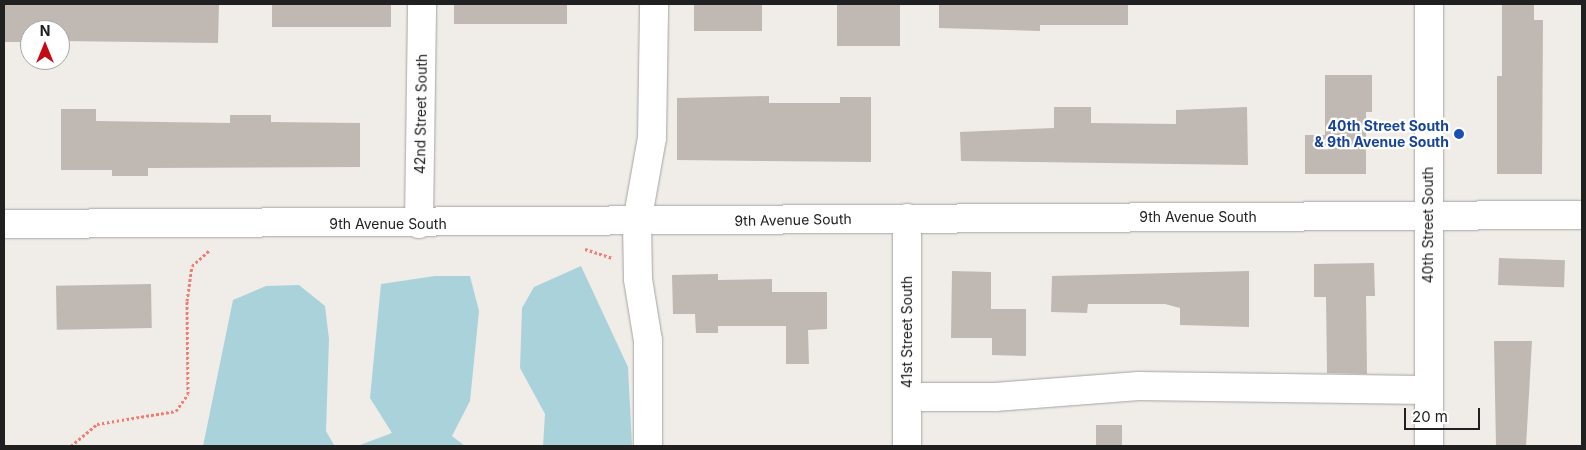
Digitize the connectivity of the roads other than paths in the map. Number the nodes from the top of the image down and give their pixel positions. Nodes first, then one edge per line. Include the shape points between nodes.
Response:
1 (422, 4) edge
2 (654, 4) edge
3 (1429, 4) edge
4 (1428, 216) junction
5 (1582, 216) edge
6 (907, 218) junction
7 (637, 222) junction
8 (4, 224) edge
9 (420, 224) junction
10 (1429, 390) junction
11 (907, 397) junction
12 (648, 446) edge
13 (907, 446) edge
14 (1429, 446) edge

1 - 9 street, 42nd Street South
2 - 7 street via 652,138
3 - 4 street, 40th Street South
4 - 5 street, 9th Avenue South
4 - 6 street, 9th Avenue South
4 - 10 street, 40th Street South
6 - 7 street, 9th Avenue South
6 - 11 street, 41st Street South
7 - 9 street, 9th Avenue South
7 - 12 street via 637,265 648,341
8 - 9 street, 9th Avenue South
10 - 11 street via 1139,386 995,397
10 - 14 street, 40th Street South
11 - 13 street, 41st Street South

